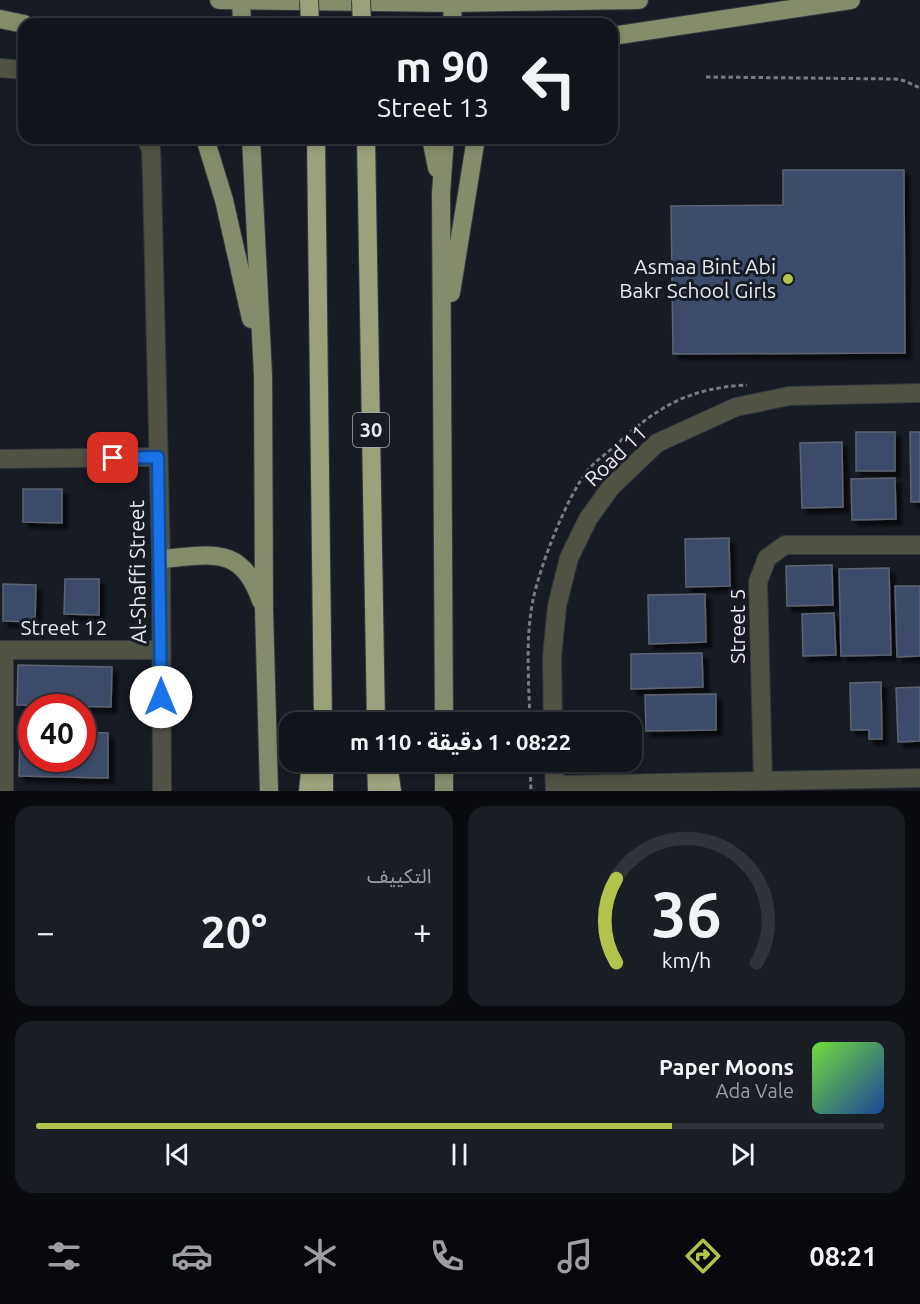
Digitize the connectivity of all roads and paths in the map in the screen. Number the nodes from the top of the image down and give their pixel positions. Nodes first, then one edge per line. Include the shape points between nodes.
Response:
1 (219, 0) edge
2 (241, 0) edge
3 (291, 0) edge
4 (309, 0) edge
5 (361, 0) edge
6 (639, 0) edge
7 (851, 0) edge
8 (453, 2) edge
9 (242, 18) edge
10 (310, 18) edge
11 (362, 18) edge
12 (452, 18) edge
13 (0, 19) edge
14 (18, 23) edge
15 (618, 35) edge
16 (0, 68) edge
17 (18, 70) edge
18 (706, 77) dead end
19 (920, 88) edge
20 (148, 144) edge
21 (207, 144) edge
22 (252, 144) edge
23 (316, 144) edge
24 (366, 144) edge
25 (432, 144) edge
26 (445, 144) edge
27 (475, 144) edge
28 (441, 193) junction
29 (443, 348) junction
30 (263, 375) junction
31 (757, 385) dead end
32 (920, 393) edge
33 (158, 457) junction
34 (0, 459) edge
35 (920, 544) edge
36 (161, 559) junction
37 (264, 609) junction
38 (2, 650) edge
39 (161, 650) junction
40 (322, 664) junction
41 (375, 664) junction
42 (317, 712) edge
43 (323, 712) edge
44 (376, 712) edge
45 (382, 712) edge
46 (444, 712) edge
47 (530, 712) edge
48 (553, 712) edge
49 (310, 772) edge
50 (324, 772) edge
51 (376, 772) edge
52 (389, 772) edge
53 (444, 772) edge
54 (530, 772) edge
55 (554, 772) edge
56 (920, 778) edge
57 (763, 781) junction
58 (555, 788) edge
59 (4, 791) edge
60 (162, 791) edge
61 (269, 791) edge
62 (308, 791) edge
63 (324, 791) edge
64 (376, 791) edge
65 (392, 791) edge
66 (444, 791) edge
67 (531, 791) edge

1 - 2 main road
2 - 3 main road
2 - 9 main road
3 - 8 main road
4 - 10 highway, bridge
5 - 11 highway, bridge
6 - 8 main road
7 - 15 main road
8 - 12 main road
13 - 14 main road
16 - 17 street
18 - 19 path via 896,80
20 - 33 street, Al-Shaffi Street
21 - 30 main road via 233,235
22 - 30 main road
23 - 40 highway
24 - 41 highway, 30
25 - 28 main road
26 - 28 main road
27 - 29 main road
28 - 29 main road
29 - 46 main road
30 - 37 main road
31 - 47 path via 724,386 675,400 639,424 588,470 567,507 533,600
32 - 48 street, Road 11 via 789,396 736,407 657,443 611,487 588,519 569,558 557,606
33 - 34 street
33 - 36 street, Al-Shaffi Street
35 - 57 street, Street 5 via 785,545 767,558 758,582
36 - 37 main road via 215,555 231,558 246,570
36 - 39 street, Al-Shaffi Street
37 - 61 main road
38 - 39 street, Street 12
38 - 59 street, Street 12
39 - 60 street, Al-Shaffi Street
40 - 42 highway
40 - 43 highway
41 - 44 highway, 30
41 - 45 highway
49 - 62 highway
50 - 63 highway
51 - 64 highway
52 - 65 highway
53 - 66 main road
54 - 67 path
55 - 58 street
56 - 57 street
57 - 58 street

